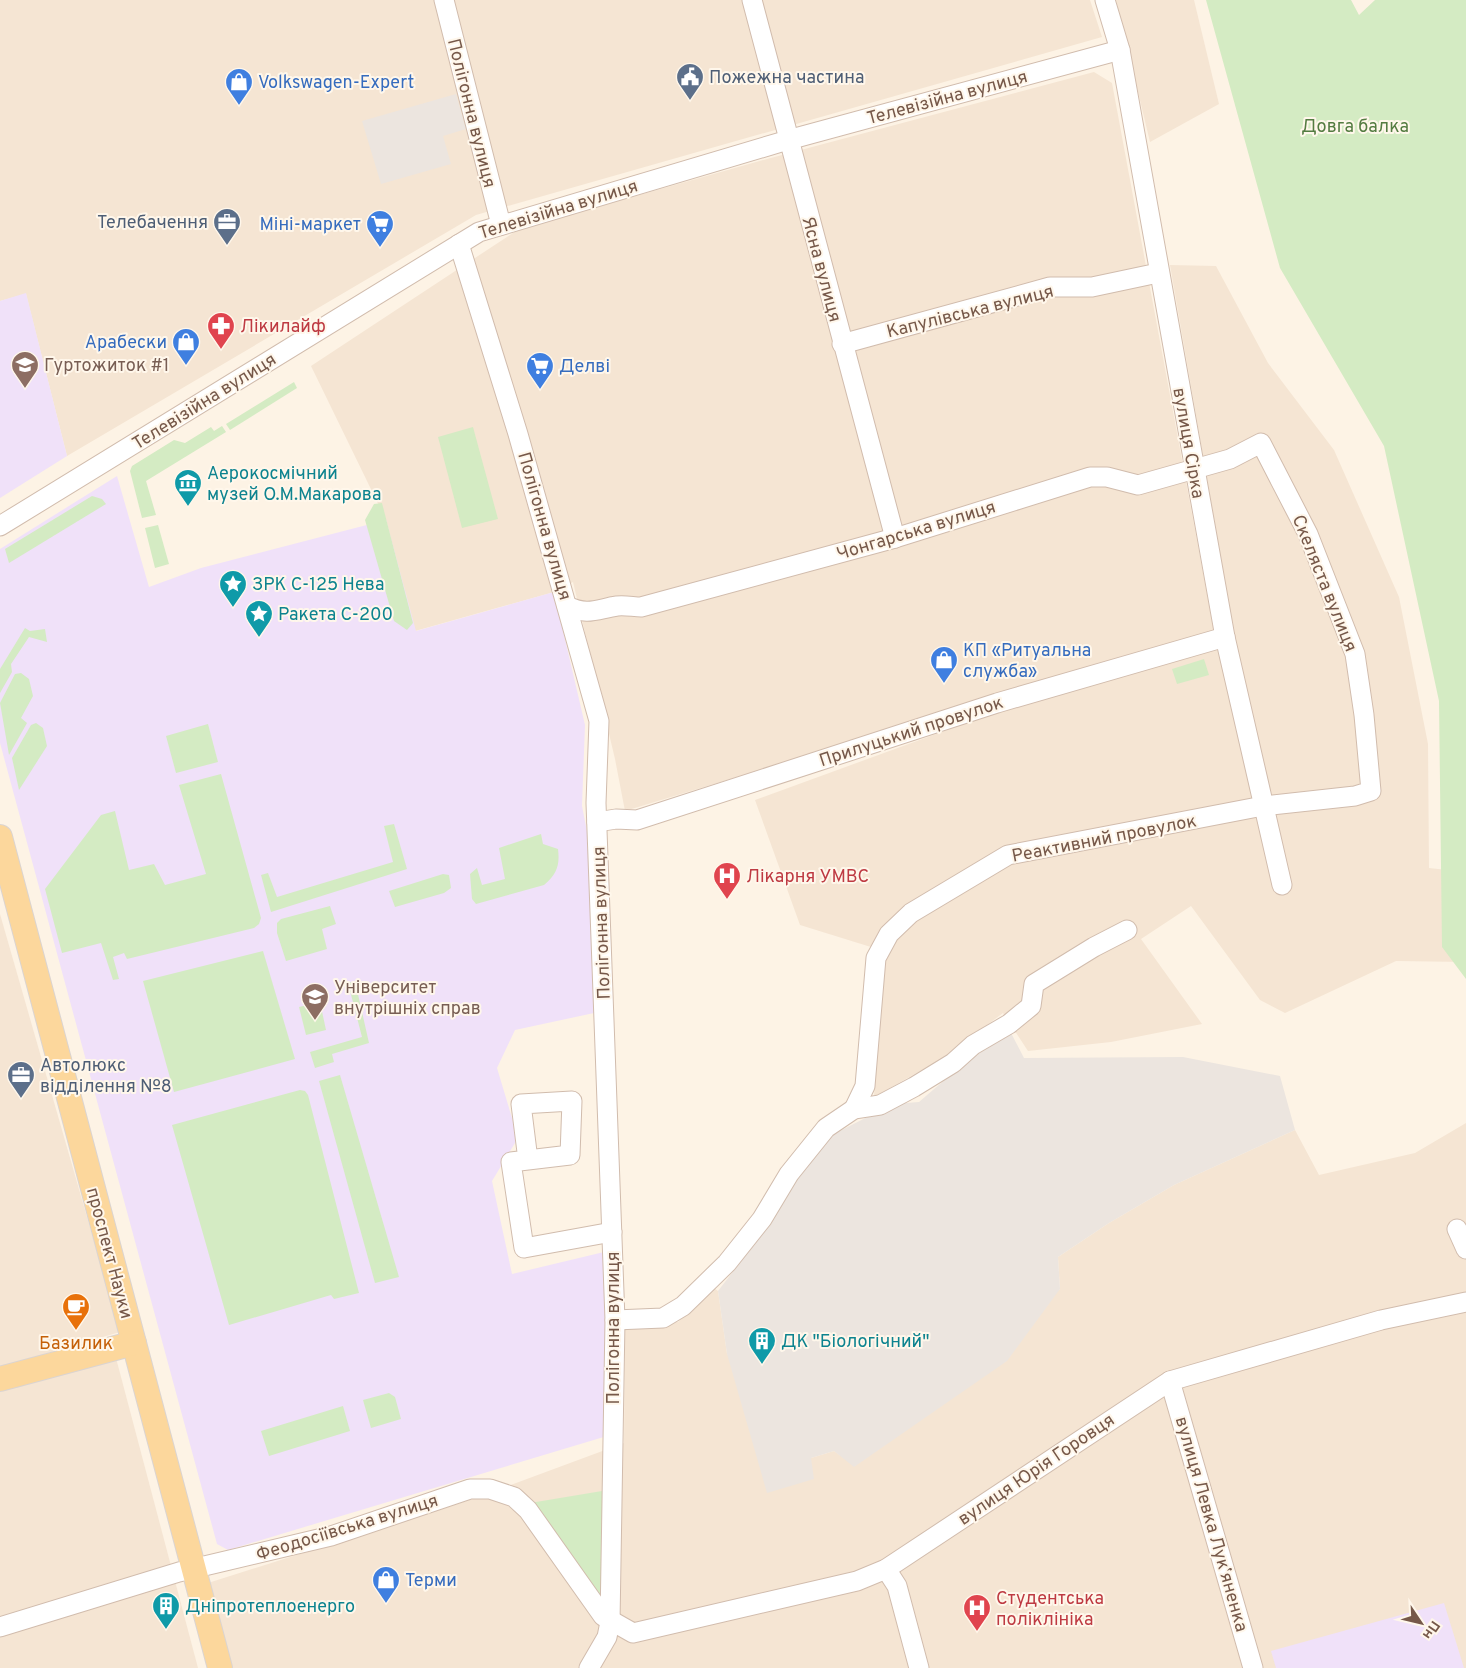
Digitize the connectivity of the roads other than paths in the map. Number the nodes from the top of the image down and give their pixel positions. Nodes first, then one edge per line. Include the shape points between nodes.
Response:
1 (444, 0) edge
2 (752, 0) edge
3 (1106, 0) edge
4 (1120, 50) junction
5 (788, 140) junction
6 (501, 225) junction
7 (459, 244) junction
8 (1158, 273) junction
9 (842, 344) junction
10 (1260, 443) joint
11 (1194, 468) junction
12 (0, 526) edge
13 (895, 538) junction
14 (567, 606) junction
15 (1224, 637) junction
16 (1371, 791) joint
17 (1263, 806) junction
18 (597, 822) junction
19 (0, 837) edge
20 (1282, 885) dead end
21 (1127, 930) dead end
22 (854, 1109) junction
23 (528, 1160) dead end
24 (1458, 1229) dead end
25 (612, 1232) junction
26 (1466, 1249) edge
27 (1466, 1302) edge
28 (615, 1320) junction
29 (134, 1343) junction
30 (0, 1379) edge
31 (1170, 1381) junction
32 (194, 1569) junction
33 (886, 1569) junction
34 (610, 1622) junction
35 (0, 1627) edge
36 (220, 1668) edge
37 (589, 1668) edge
38 (919, 1668) edge
39 (1253, 1668) edge

1 - 6 street, Полігонна вулиця
2 - 5 street, Ясна вулиця
3 - 4 street, вулиця Сірка
4 - 5 street, Телевізійна вулиця
4 - 8 street, вулиця Сірка
5 - 6 street, Телевізійна вулиця
5 - 9 street, Ясна вулиця
6 - 7 street, Телевізійна вулиця via 479,232
7 - 12 street, Телевізійна вулиця
7 - 14 street, Полігонна вулиця
8 - 9 street, Капулівська вулиця via 1092,287 1050,287
8 - 11 street, вулиця Сірка
9 - 13 street, Ясна вулиця
10 - 11 street, Чонгарська вулиця via 1230,459
10 - 16 street, Скеляста вулиця via 1308,534 1355,654
11 - 13 street, Чонгарська вулиця via 1138,485 1107,477 1090,477
11 - 15 street, вулиця Сірка
13 - 14 street, Чонгарська вулиця via 641,607 618,606 599,612 578,611
14 - 18 street, Полігонна вулиця via 599,721
15 - 17 street, вулиця Сірка
15 - 18 street, Прилуцький провулок via 997,704 637,820
16 - 17 street, Реактивний провулок via 1355,796
17 - 20 street, вулиця Сірка
17 - 22 street, Реактивний провулок via 1008,855 911,913 889,934 876,958 865,1086
18 - 25 street, Полігонна вулиця
19 - 29 main road, проспект Науки
21 - 22 street via 1034,984 1031,1006 1009,1024 973,1044 953,1063 880,1105
22 - 28 street via 826,1128 789,1174 762,1219 727,1263 683,1306 663,1318
23 - 25 street via 512,1162 524,1248
24 - 26 street
25 - 28 street, Полігонна вулиця
27 - 31 street, вулиця Юрія Горовця via 1381,1320
28 - 34 street, Полігонна вулиця
29 - 30 main road
29 - 32 main road, проспект Науки
31 - 33 street, вулиця Юрія Горовця
31 - 39 street, вулиця Левка Лукʼяненка
32 - 34 street, Феодосіївська вулиця via 331,1536 470,1489 490,1489 514,1497 528,1510 592,1603
32 - 35 street, Феодосіївська вулиця
32 - 36 main road, проспект Науки
33 - 34 street, вулиця Юрія Горовця via 857,1580 633,1633
33 - 38 street via 897,1586
34 - 37 street, Полігонна вулиця via 607,1637

